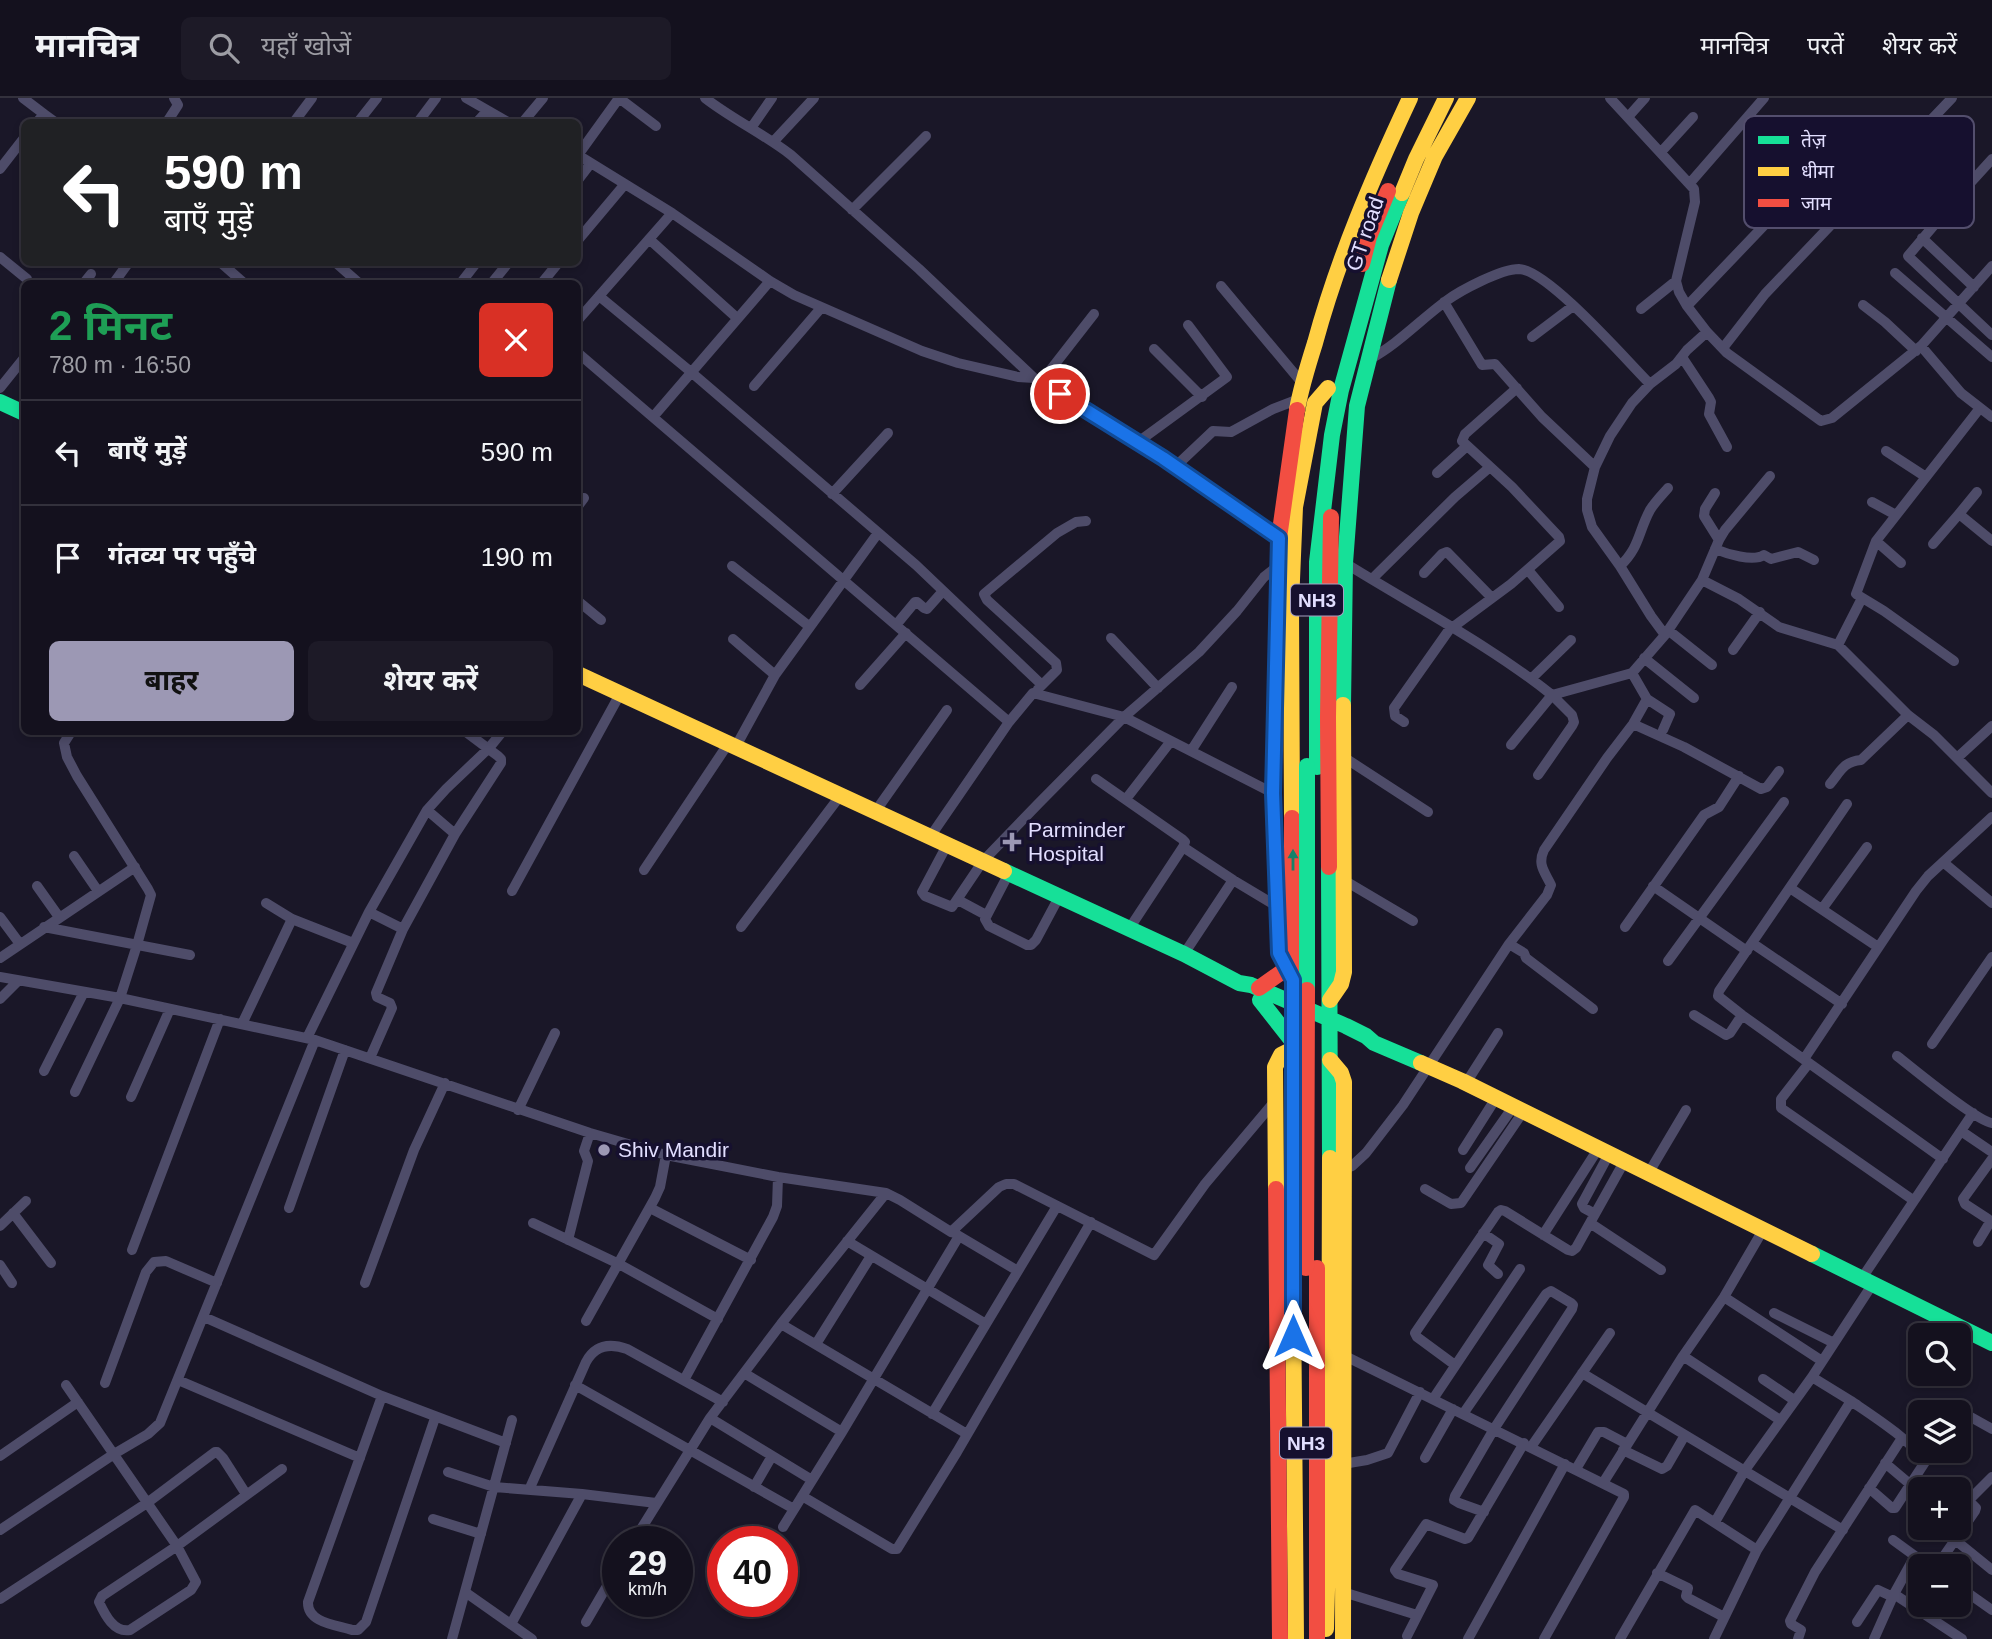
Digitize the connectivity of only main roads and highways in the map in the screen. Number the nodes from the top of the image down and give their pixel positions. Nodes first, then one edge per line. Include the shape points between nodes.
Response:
1 (1410, 98) edge
2 (1432, 98) edge
3 (1446, 98) edge
4 (1468, 98) edge
5 (1335, 389) junction
6 (0, 402) edge
7 (21, 412) edge
8 (581, 675) edge
9 (1290, 975) junction
10 (1259, 994) junction
11 (1330, 1000) junction
12 (1293, 1010) junction
13 (1331, 1026) junction
14 (1293, 1045) junction
15 (1330, 1060) junction
16 (1312, 1268) junction
17 (1992, 1343) edge
18 (1280, 1639) edge
19 (1296, 1639) edge
20 (1305, 1639) edge
21 (1317, 1639) edge
22 (1325, 1639) edge
23 (1343, 1639) edge

1 - 9 main road via 1376,170 1320,323 1301,391 1279,538 1273,793 1279,953
2 - 5 main road, GT road / NH3 via 1369,237
3 - 5 main road, GT road / NH3 via 1381,245
4 - 11 main road via 1435,156 1411,213 1357,406 1345,563 1344,972
9 -> 5 main road via 1295,507 1315,403
5 - 11 main road via 1345,404 1330,523
5 - 16 main road, NH3, bridge via 1317,449 1305,561 1312,766
6 - 7 main road
8 - 10 main road via 1184,954 1239,983 1246,992
9 - 10 main road
9 - 12 main road
10 - 12 main road
10 - 14 main road
11 - 13 main road
12 - 13 main road
12 - 14 main road
13 - 15 main road
13 - 17 main road via 1360,1044 1374,1043 1465,1083
14 - 18 main road via 1277,1060 1275,1101
14 - 19 main road
15 - 22 main road
15 - 23 main road via 1344,1082
16 - 20 main road, NH3
16 - 21 main road, NH3

